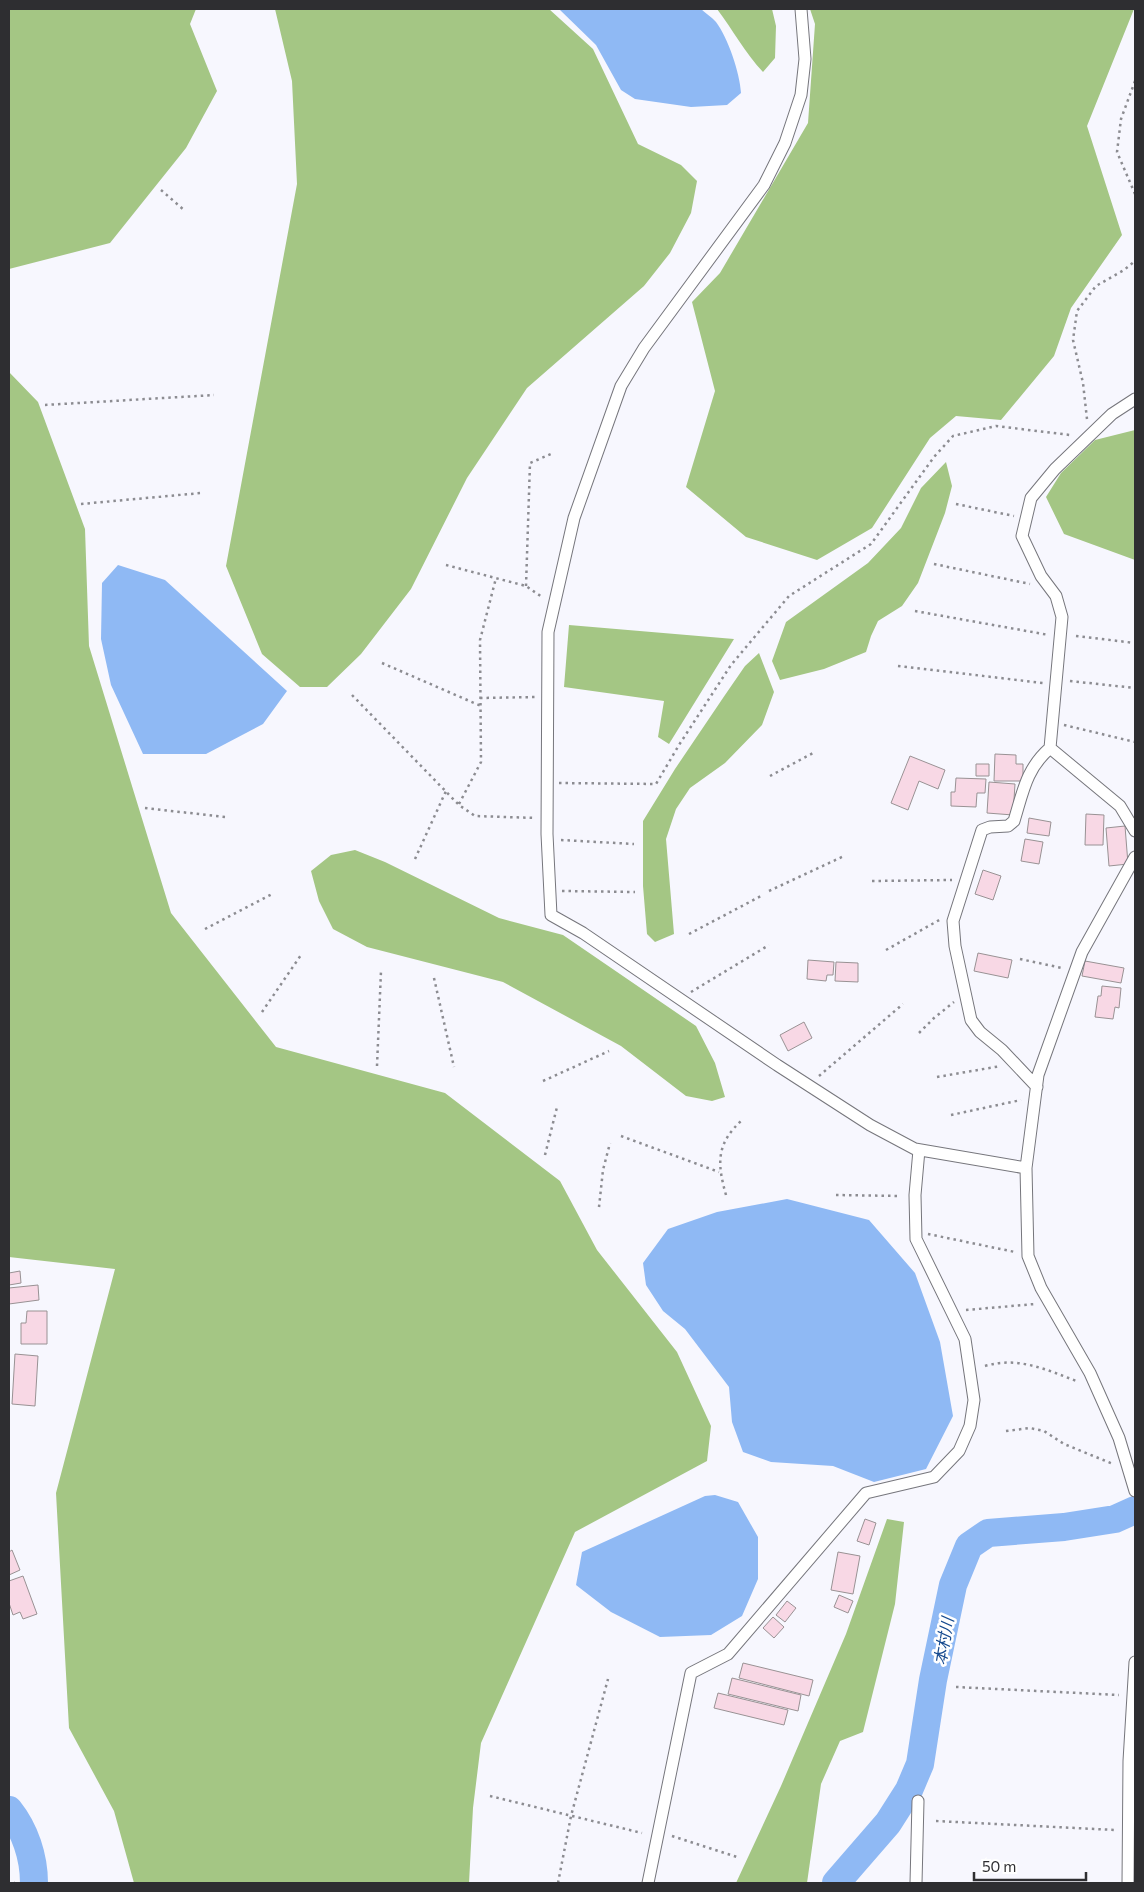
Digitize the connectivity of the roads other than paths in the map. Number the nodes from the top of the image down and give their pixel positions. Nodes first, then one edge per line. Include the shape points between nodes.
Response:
1 (801, 9) edge
2 (1135, 399) edge
3 (1050, 748) junction
4 (1135, 831) edge
5 (1135, 857) edge
6 (1037, 1087) junction
7 (919, 1150) junction
8 (1026, 1168) junction
9 (1135, 1491) edge
10 (1135, 1662) edge
11 (918, 1801) dead end
12 (648, 1883) edge
13 (916, 1883) edge
14 (1128, 1883) edge

1 - 7 street via 805,58 801,95 785,143 764,185 644,348 621,386 574,518 548,632 548,880 551,915 583,933 870,1125
2 - 3 street via 1112,414 1055,469 1031,498 1022,536 1041,576 1056,596 1062,616
3 - 4 street via 1120,806
3 - 6 street via 1037,759 1029,772 1014,821 1008,826 982,830 953,921 955,946 971,1020
5 - 6 street via 1082,952 1038,1075
6 - 8 street
7 - 8 street
7 - 12 street via 916,1239 964,1339 974,1400 970,1426 959,1451 934,1477 866,1493 728,1654 690,1673
8 - 9 street via 1028,1256 1041,1288 1090,1373 1119,1438
10 - 14 street via 1129,1761
11 - 13 street

